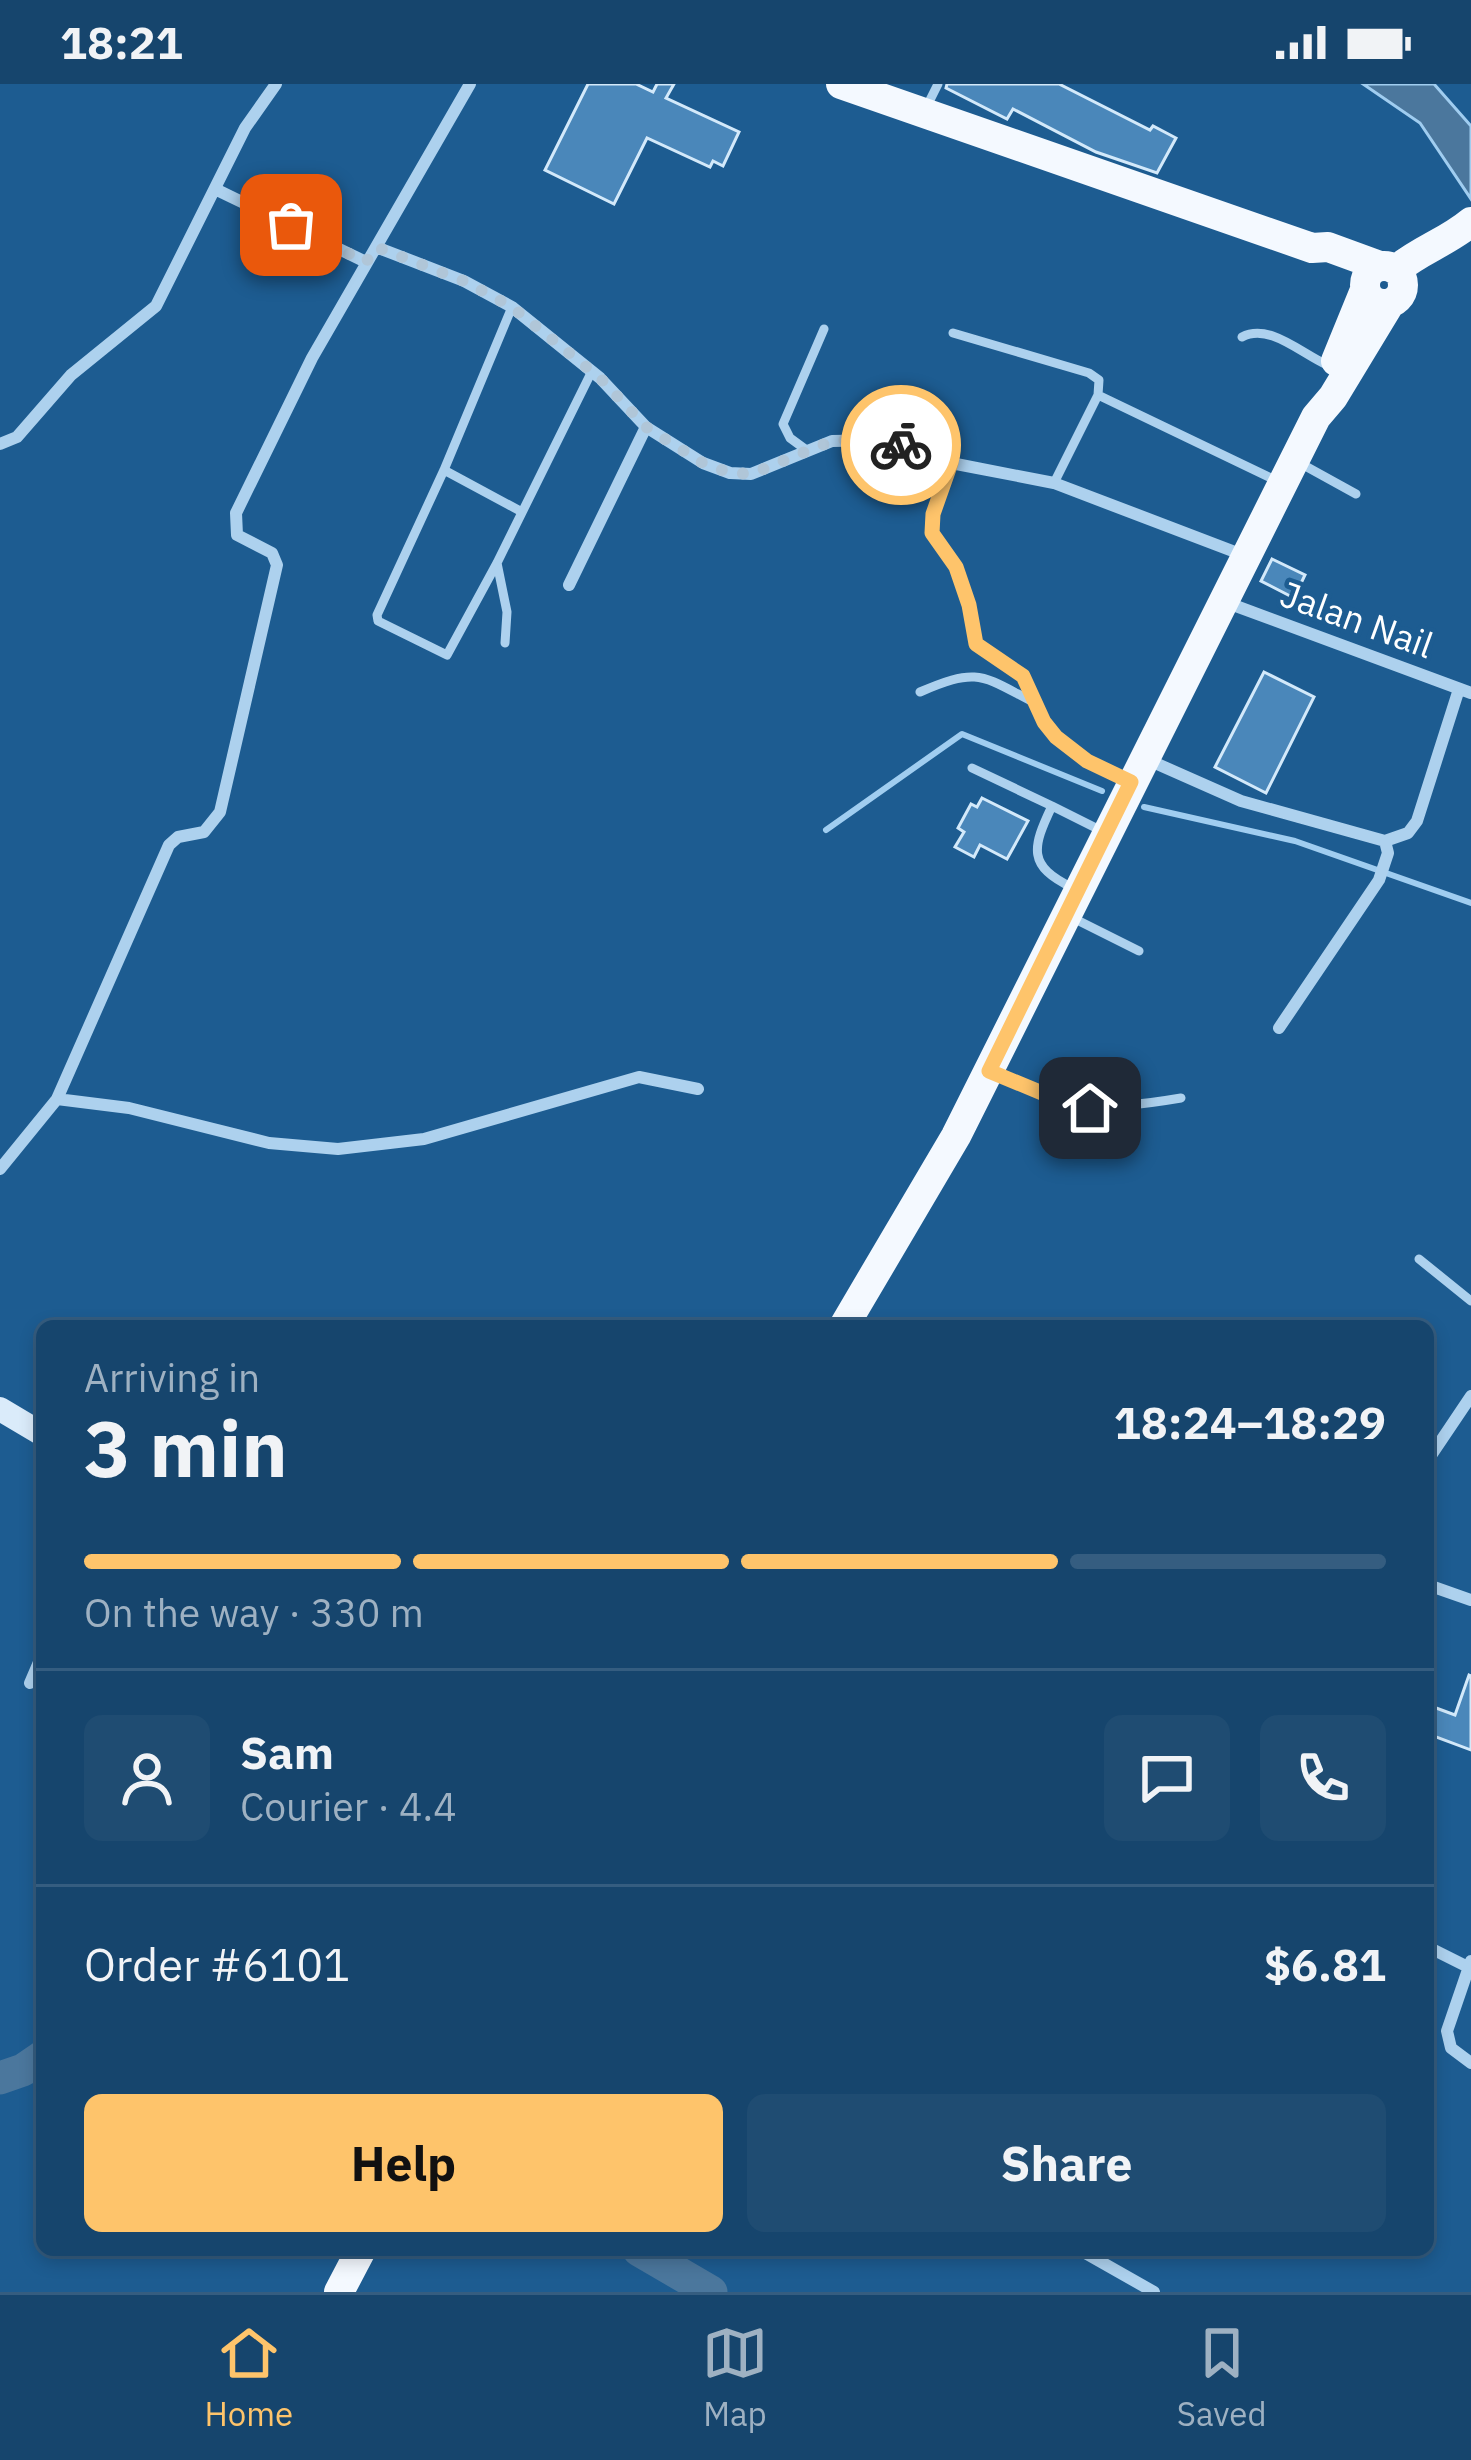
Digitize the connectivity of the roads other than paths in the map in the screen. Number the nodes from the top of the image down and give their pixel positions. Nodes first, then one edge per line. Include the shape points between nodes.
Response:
1 (276, 84) edge
2 (470, 84) edge
3 (938, 84) edge
4 (847, 85) edge
5 (923, 112) junction
6 (215, 189) junction
7 (1462, 232) edge
8 (376, 247) junction
9 (366, 262) junction
10 (1383, 284) junction
11 (512, 307) junction
12 (824, 329) dead end
13 (952, 333) dead end
14 (1242, 337) dead end
15 (1333, 368) junction
16 (592, 371) junction
17 (1098, 394) junction
18 (1316, 417) junction
19 (646, 427) junction
20 (0, 443) edge
21 (805, 449) junction
22 (951, 463) junction
23 (444, 470) junction
24 (1288, 472) junction
25 (1054, 483) junction
26 (1356, 494) dead end
27 (522, 512) junction
28 (1246, 556) junction
29 (497, 563) junction
30 (568, 585) dead end
31 (1223, 601) junction
32 (505, 643) dead end
33 (1465, 691) edge
34 (920, 692) dead end
35 (1037, 704) junction
36 (972, 768) dead end
37 (1137, 770) junction
38 (1052, 806) junction
39 (1106, 833) junction
40 (1385, 841) junction
41 (1072, 903) junction
42 (1139, 951) dead end
43 (1280, 1028) dead end
44 (989, 1071) junction
45 (698, 1089) dead end
46 (1181, 1098) dead end
47 (57, 1100) junction
48 (0, 1169) edge
49 (1419, 1258) dead end
50 (1471, 1301) edge
51 (849, 1320) edge
52 (1471, 1396) edge
53 (0, 1409) edge
54 (36, 1430) edge
55 (1434, 1451) edge
56 (1434, 1588) edge
57 (1471, 1600) edge
58 (36, 1669) edge
59 (30, 1683) dead end
60 (1434, 1949) edge
61 (1469, 1964) edge
62 (1471, 2062) edge
63 (358, 2256) edge
64 (1091, 2256) edge
65 (339, 2292) edge
66 (1154, 2292) edge

1 - 6 street
2 - 8 street
3 - 5 lane
4 - 5 main road
5 - 10 main road via 1312,248
6 - 9 street
6 - 20 street via 156,306 70,375 17,437
7 - 10 main road via 1416,254
8 - 9 street
8 - 11 street
9 - 47 street via 233,522 237,535 272,553 278,565 226,798 209,828 170,844
10 - 15 main road
10 - 18 main road via 1333,397
11 - 16 street
11 - 23 lane
12 - 21 lane via 783,424
13 - 17 lane via 1089,374 1099,380
14 - 15 lane via 1269,331
15 - 18 main road
16 - 19 street
16 - 27 lane
17 - 24 lane
17 - 25 lane
18 - 24 main road
19 - 21 street via 730,473 751,474
19 - 30 street
21 - 22 street via 871,438
22 - 25 street
22 - 35 lane via 932,533 956,567 976,644 1023,676
23 - 27 lane
23 - 29 lane via 376,619 447,655
24 - 26 lane
24 - 28 main road
25 - 28 street
27 - 29 lane
28 - 31 main road
29 - 32 lane
31 - 33 street, Jalan Nail
31 - 37 main road
33 - 40 street via 1417,820
34 - 35 lane via 955,676 986,675
35 - 37 lane via 1076,754
36 - 38 lane
37 - 39 main road
37 - 40 street
38 - 39 lane
38 - 41 lane via 1036,854
39 - 41 main road
40 - 43 street via 1379,880
41 - 42 lane
41 - 44 main road
44 - 46 lane via 1090,1108
44 - 51 main road
45 - 47 street via 639,1077 424,1139 338,1149
47 - 48 street
49 - 50 lane
52 - 55 street
53 - 54 street
56 - 57 street
58 - 59 street
60 - 61 street
61 - 62 street via 1447,2031 1451,2048
63 - 65 main road
64 - 66 street

